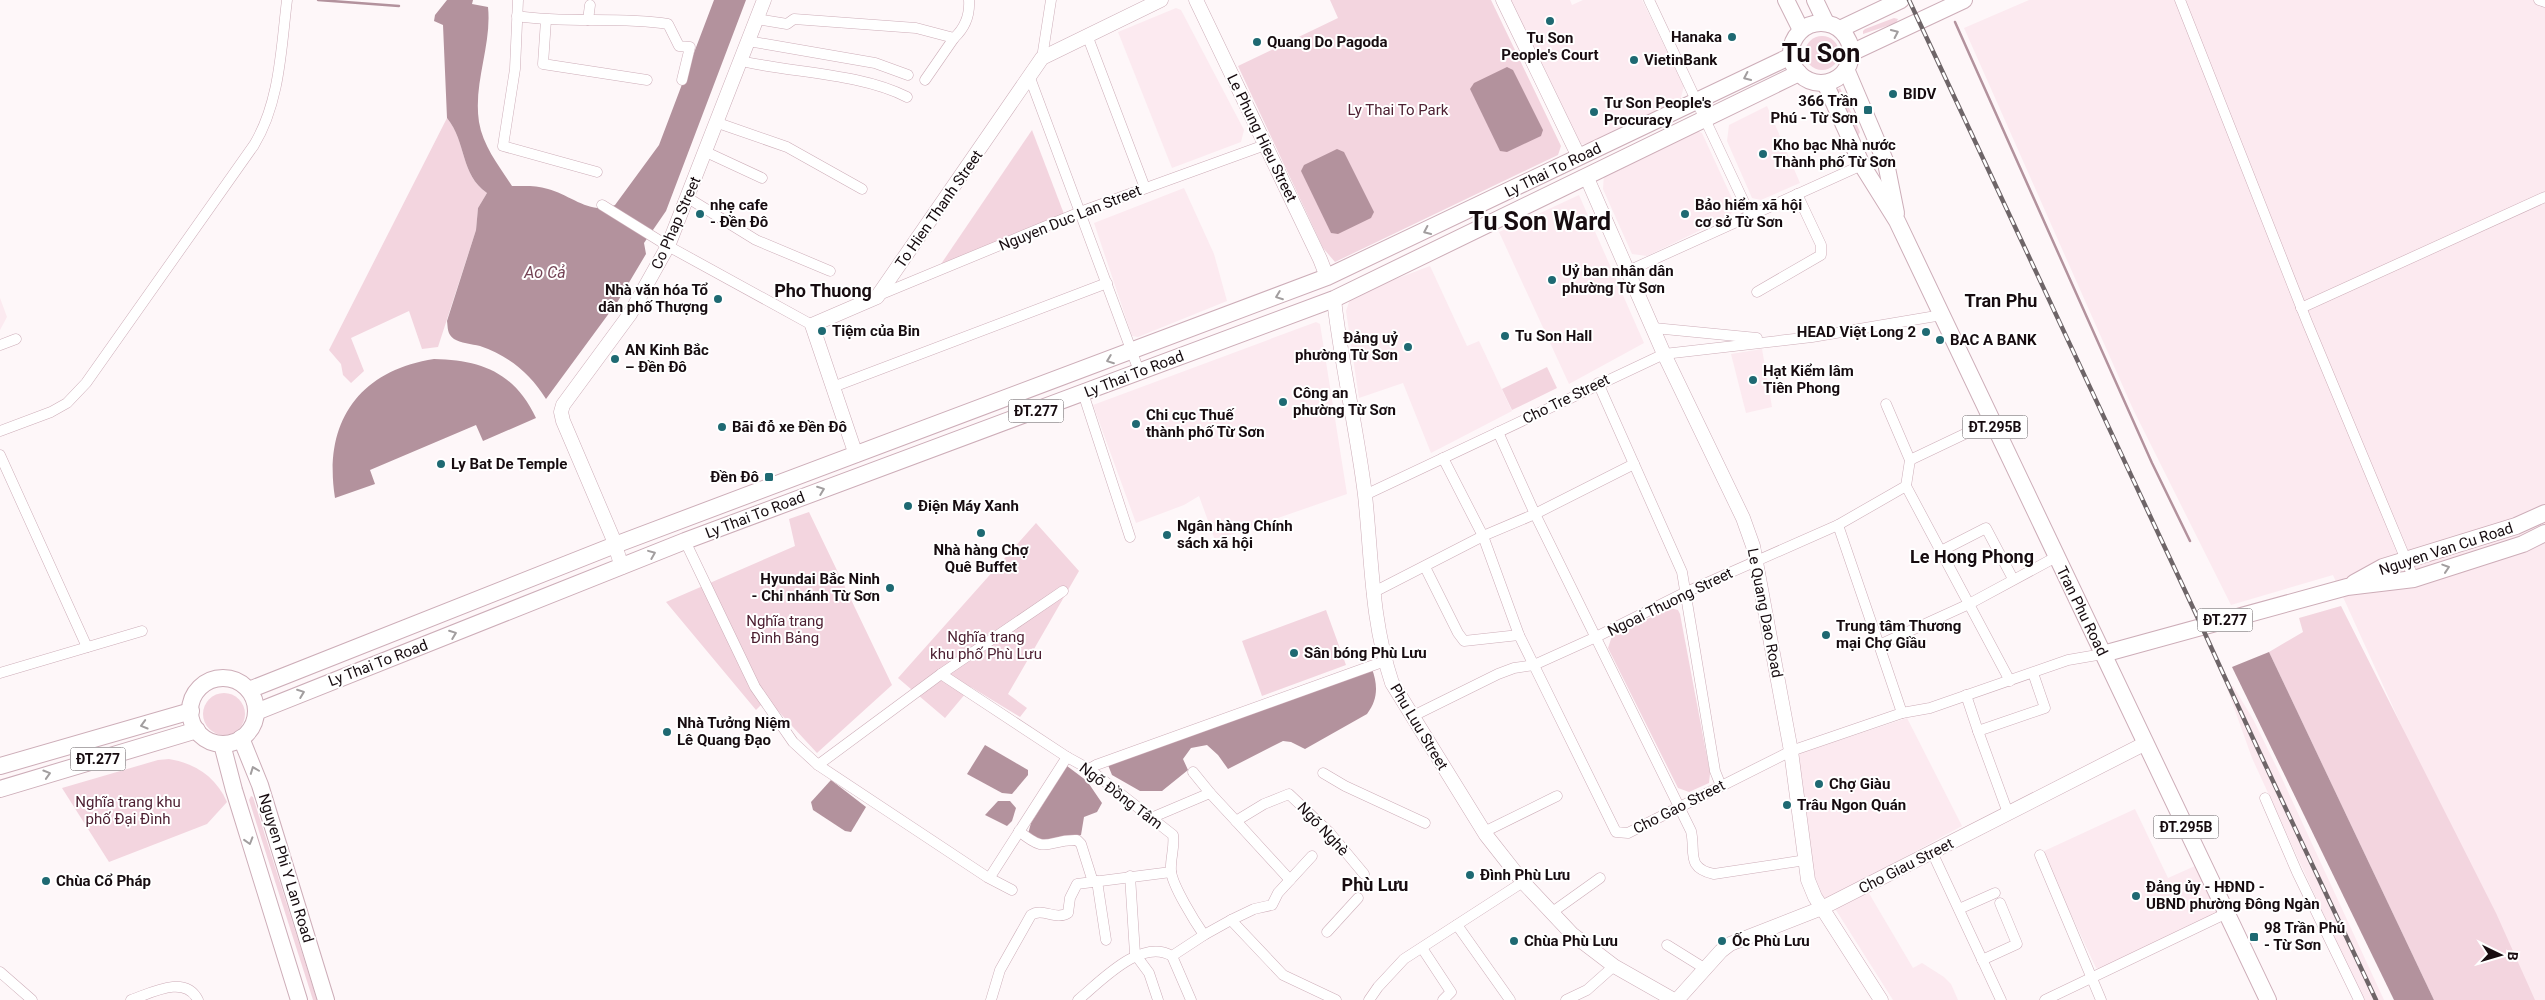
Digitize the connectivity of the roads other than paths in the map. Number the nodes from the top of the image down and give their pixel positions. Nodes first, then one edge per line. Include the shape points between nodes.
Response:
1 (287, 0) edge
2 (518, 0) edge
3 (764, 0) edge
4 (969, 0) edge
5 (1051, 0) edge
6 (1161, 0) edge
7 (1196, 0) edge
8 (1503, 0) edge
9 (1649, 0) edge
10 (1786, 0) edge
11 (1815, 0) edge
12 (1964, 0) edge
13 (2180, 0) edge
14 (2539, 0) edge
15 (1890, 2) edge
16 (2545, 2) edge
17 (590, 5) dead end
18 (517, 16) junction
19 (757, 19) junction
20 (546, 20) junction
21 (588, 20) junction
22 (1833, 26) junction
23 (1801, 30) junction
24 (1087, 35) junction
25 (954, 38) junction
26 (748, 41) junction
27 (1851, 53) junction
28 (1792, 56) junction
29 (1042, 58) junction
30 (741, 61) junction
31 (1846, 69) junction
32 (1799, 73) junction
33 (908, 75) dead end
34 (1030, 78) junction
35 (647, 80) dead end
36 (682, 80) dead end
37 (925, 80) dead end
38 (1825, 82) junction
39 (907, 97) dead end
40 (1697, 101) junction
41 (1706, 120) junction
42 (718, 123) junction
43 (1265, 145) junction
44 (706, 152) junction
45 (1882, 155) junction
46 (1578, 157) junction
47 (1862, 165) junction
48 (597, 172) dead end
49 (1890, 177) junction
50 (762, 178) dead end
51 (1587, 178) junction
52 (1874, 183) junction
53 (1145, 188) junction
54 (862, 189) dead end
55 (1797, 194) junction
56 (2545, 197) edge
57 (688, 198) junction
58 (602, 205) dead end
59 (1080, 212) junction
60 (1460, 215) junction
61 (1750, 215) junction
62 (1897, 221) junction
63 (1469, 234) junction
64 (668, 246) junction
65 (830, 271) dead end
66 (1628, 271) junction
67 (1327, 277) junction
68 (1107, 283) junction
69 (1757, 292) dead end
70 (877, 297) junction
71 (1334, 299) junction
72 (2301, 308) junction
73 (1942, 315) junction
74 (812, 325) junction
75 (1654, 328) junction
76 (16, 339) dead end
77 (1778, 339) junction
78 (0, 345) edge
79 (1132, 352) junction
80 (1664, 354) junction
81 (1138, 371) junction
82 (1598, 383) junction
83 (833, 387) junction
84 (1083, 393) junction
85 (1886, 404) dead end
86 (1992, 421) junction
87 (0, 431) edge
88 (1498, 432) junction
89 (0, 455) edge
90 (856, 455) junction
91 (1442, 458) junction
92 (1910, 460) junction
93 (1634, 464) junction
94 (863, 475) junction
95 (1906, 486) junction
96 (1364, 495) junction
97 (2545, 513) edge
98 (1535, 514) junction
99 (1838, 525) junction
100 (2545, 533) edge
101 (1482, 536) junction
102 (1130, 537) dead end
103 (685, 541) junction
104 (615, 545) junction
105 (1941, 551) junction
106 (2056, 556) junction
107 (2407, 559) junction
108 (1757, 561) junction
109 (622, 567) junction
110 (1425, 567) junction
111 (2014, 578) junction
112 (2414, 579) junction
113 (2347, 587) junction
114 (1063, 591) dead end
115 (1684, 593) junction
116 (1372, 594) junction
117 (1969, 604) junction
118 (142, 631) dead end
119 (1519, 636) junction
120 (1596, 637) junction
121 (1879, 645) junction
122 (87, 647) junction
123 (2102, 654) junction
124 (1385, 662) junction
125 (1534, 665) junction
126 (0, 673) edge
127 (2033, 673) junction
128 (941, 674) junction
129 (2010, 681) junction
130 (249, 690) junction
131 (1966, 695) junction
132 (190, 711) junction
133 (256, 712) junction
134 (1902, 713) junction
135 (1411, 717) junction
136 (197, 730) junction
137 (1978, 731) junction
138 (242, 738) junction
139 (2146, 743) junction
140 (222, 744) junction
141 (1791, 751) junction
142 (1067, 757) junction
143 (818, 765) junction
144 (0, 766) edge
145 (1089, 769) junction
146 (1194, 772) dead end
147 (1323, 773) dead end
148 (1721, 786) junction
149 (0, 788) edge
150 (1210, 793) junction
151 (1557, 796) dead end
152 (2265, 798) dead end
153 (1678, 808) junction
154 (2008, 813) junction
155 (1151, 818) junction
156 (1236, 821) junction
157 (1425, 823) dead end
158 (1019, 831) junction
159 (1484, 832) junction
160 (1932, 852) junction
161 (2040, 855) dead end
162 (1312, 856) dead end
163 (1806, 860) junction
164 (1170, 872) junction
165 (1364, 874) dead end
166 (1130, 876) junction
167 (990, 877) junction
168 (1600, 878) dead end
169 (1290, 880) junction
170 (1095, 881) junction
171 (1523, 882) junction
172 (1012, 890) dead end
173 (1995, 893) dead end
174 (1358, 898) dead end
175 (2000, 903) dead end
176 (1822, 908) junction
177 (1959, 909) junction
178 (1551, 913) junction
179 (2227, 914) junction
180 (1231, 920) junction
181 (1457, 925) junction
182 (1327, 932) dead end
183 (1204, 935) junction
184 (1106, 940) dead end
185 (1667, 945) dead end
186 (1422, 948) junction
187 (1136, 954) junction
188 (1172, 956) junction
189 (1982, 960) junction
190 (1614, 966) junction
191 (1704, 968) junction
192 (0, 972) edge
193 (2092, 978) junction
194 (1315, 996) edge
195 (32, 1000) edge
196 (131, 1000) edge
197 (198, 1000) edge
198 (300, 1000) edge
199 (326, 1000) edge
200 (991, 1000) edge
201 (1078, 1000) edge
202 (1158, 1000) edge
203 (1191, 1000) edge
204 (1336, 1000) edge
205 (1369, 1000) edge
206 (1443, 1000) edge
207 (1510, 1000) edge
208 (1566, 1000) edge
209 (1676, 1000) edge
210 (1881, 1000) edge
211 (2001, 1000) edge
212 (2045, 1000) edge
213 (2102, 1000) edge
214 (2268, 1000) edge
215 (2359, 1000) edge

1 - 87 street via 273,98 254,145 86,383 67,403 51,412
2 - 18 street
3 - 19 main road, Co Phap Street
4 - 25 street via 969,16
5 - 29 street
6 - 24 main road
7 - 43 main road, Le Phung Hieu Street
8 - 46 main road
9 - 40 street
10 - 23 main road
11 - 22 main road
27 -> 12 main road
13 - 72 street
14 - 16 street
15 - 22 main road
17 - 21 street
18 - 20 street
18 - 48 street via 515,69 503,146
19 - 25 street via 787,24 794,19 888,25
19 - 26 main road, Co Phap Street
20 - 21 street
20 - 35 street via 543,64
21 - 36 street via 636,19 668,24 679,46 690,48
22 - 23 main road via 1812,24
22 - 27 main road via 1848,40
23 - 28 main road via 1793,42
24 - 29 main road
24 - 53 street
25 - 37 street
26 - 30 main road, Co Phap Street
26 - 33 street via 876,63
27 - 31 main road
28 - 32 main road
28 -> 40 main road, Ly Thai To Road / ĐT.277
29 - 34 main road, To Hien Thanh Street
30 - 39 street via 850,79
30 - 42 main road, Co Phap Street
31 - 38 main road via 1836,79
31 - 45 main road, Tran Phu Road / ĐT.295B
32 - 38 main road via 1810,80
32 - 41 main road, Ly Thai To Road / ĐT.277
34 - 59 street
34 - 70 main road, To Hien Thanh Street
38 - 47 main road, Tran Phu Road / ĐT.295B
40 - 41 street
40 - 46 main road, Ly Thai To Road / ĐT.277
41 - 51 main road, Ly Thai To Road / ĐT.277
41 - 61 street
42 - 44 main road, Co Phap Street
42 - 54 street via 787,147
43 - 53 street, Nguyen Duc Lan Street
43 - 67 main road, Le Phung Hieu Street
44 - 50 street
44 - 57 main road, Co Phap Street
45 - 47 main road
45 - 49 main road, Tran Phu Road / ĐT.295B
46 - 51 main road
46 - 60 main road, Ly Thai To Road / ĐT.277
47 - 52 main road, Tran Phu Road / ĐT.295B
47 - 55 street
49 - 52 main road
49 - 62 main road, Tran Phu Road / ĐT.295B
51 - 63 main road, Ly Thai To Road / ĐT.277
51 - 66 main road, Le Quang Dao Road
52 - 62 main road, Tran Phu Road / ĐT.295B
53 - 59 street, Nguyen Duc Lan Street
55 - 61 street
55 - 69 street via 1822,245 1821,255
56 - 72 street
57 - 64 main road, Co Phap Street
57 - 65 street via 756,240
58 - 64 street
59 - 68 street
59 - 70 street, Nguyen Duc Lan Street
60 - 63 main road
60 -> 67 main road, Ly Thai To Road / ĐT.277
61 - 66 street
62 - 73 main road, Tran Phu Road / ĐT.295B
63 - 71 main road, Ly Thai To Road / ĐT.277
64 - 74 street
64 - 104 main road, Co Phap Street via 630,314 566,400 561,412
66 - 75 main road, Le Quang Dao Road
67 - 71 main road
67 -> 79 main road, Ly Thai To Road / ĐT.277
68 - 79 street
68 - 83 street
70 - 74 main road
71 - 81 main road, Ly Thai To Road / ĐT.277
71 - 96 main road, Phu Luu Street
72 - 107 street
73 - 77 street, Cho Tre Street via 1812,337
73 - 86 main road, Tran Phu Road / ĐT.295B
74 - 83 main road
75 - 77 street, Cho Tre Street
75 - 80 main road, Le Quang Dao Road
76 - 78 street
77 - 80 street, Cho Tre Street
79 - 81 street
79 -> 90 main road, Ly Thai To Road / ĐT.277
80 - 82 street, Cho Tre Street
80 - 108 main road, Le Quang Dao Road via 1742,518
81 - 84 main road, Ly Thai To Road / ĐT.277
82 - 88 street, Cho Tre Street
82 - 93 street
83 - 90 main road
84 - 94 main road, Ly Thai To Road / ĐT.277
84 - 102 street
85 - 92 street
86 - 92 street
86 - 106 main road, Tran Phu Road / ĐT.295B
88 - 91 street, Cho Tre Street
88 - 98 street
89 - 122 street
90 - 94 main road
90 - 104 main road, Ly Thai To Road / ĐT.277
91 - 96 street, Cho Tre Street
91 - 101 street, Cho Gao Street
92 - 95 street
93 - 98 street
93 - 115 street via 1682,572
103 -> 94 main road, Ly Thai To Road / ĐT.277
95 - 99 street, Ngoai Thuong Street
95 - 105 street
96 - 116 main road, Phu Luu Street
97 - 107 main road, Nguyen Van Cu Road / ĐT.277 via 2516,526
98 - 101 street
98 - 120 street
99 - 108 street, Ngoai Thuong Street
99 - 121 street
112 -> 100 main road, Nguyen Van Cu Road / ĐT.277 via 2523,544
101 - 110 street
101 - 119 street, Cho Gao Street
109 -> 103 main road, Ly Thai To Road / ĐT.277
103 - 143 street via 755,687 788,737
104 - 109 main road, Co Phap Street
104 - 130 main road, Ly Thai To Road / ĐT.277
105 - 111 street via 1986,528
105 - 117 street
106 - 111 street
106 - 123 main road, Tran Phu Road / ĐT.295B
107 - 112 street
107 - 113 main road, Nguyen Van Cu Road / ĐT.277 via 2383,567
108 - 115 street, Ngoai Thuong Street
108 - 141 main road, Le Quang Dao Road via 1758,581
133 -> 109 main road, Ly Thai To Road / ĐT.277
110 - 116 street
110 - 119 street via 1464,641
111 - 117 street
112 - 113 main road, Nguyen Van Cu Road / ĐT.277
113 - 123 main road, Nguyen Van Cu Road / ĐT.277
114 - 128 street
115 - 120 street, Ngoai Thuong Street
115 - 148 street via 1715,771
116 - 124 main road, Phu Luu Street
117 - 121 street
117 - 129 street
118 - 122 street
119 - 125 street, Cho Gao Street
120 - 125 street, Ngoai Thuong Street
120 - 153 street
121 - 134 street
122 - 126 street
123 - 127 street, Cho Gao Street via 2080,656
123 - 139 main road, Tran Phu Road / ĐT.295B
124 - 135 main road, Phu Luu Street via 1392,683
124 - 145 street
125 - 135 street, Ngoai Thuong Street via 1498,674
125 - 153 street, Cho Gao Street via 1616,832 1628,833
127 - 129 street, Cho Gao Street
127 - 137 street via 2045,708
128 - 142 street, Ngõ Đồng Tâm
128 - 143 street
129 - 131 street, Cho Gao Street
130 - 132 main road via 232,679 212,680 196,692
130 - 133 main road
131 - 134 street, Cho Gao Street via 1930,708
131 - 137 street
132 - 136 main road
132 -> 144 main road, ĐT.277
133 - 138 main road via 253,724
134 - 141 street, Cho Gao Street
135 - 159 main road, Phu Luu Street
136 - 140 main road via 209,741
149 -> 136 main road, ĐT.277
137 - 154 street
138 - 140 main road
199 -> 138 main road, Nguyen Phi Y Lan Road via 260,785
139 - 154 main road, Cho Giau Street
139 - 179 main road, Tran Phu Road / ĐT.295B
140 -> 198 main road, Nguyen Phi Y Lan Road
141 - 148 street, Cho Gao Street
141 - 163 main road, Le Quang Dao Road
142 - 145 street, Ngõ Đồng Tâm
142 - 158 street
143 - 167 street
145 - 155 street, Ngõ Đồng Tâm
146 - 150 street
147 - 157 street
148 - 153 street, Cho Gao Street
150 - 155 street
150 - 156 street
151 - 159 street
152 - 215 street
153 - 163 street via 1691,831 1693,859 1707,872 1726,873
154 - 160 main road, Cho Giau Street
155 - 164 street, Ngõ Đồng Tâm via 1173,835 1175,846
156 - 165 street, Ngõ Nghè via 1289,794 1329,832
156 - 169 street
158 - 167 street
158 - 170 street via 1041,845 1077,840
159 - 171 main road, Phu Luu Street
160 - 176 main road, Cho Giau Street
160 - 177 street
161 - 193 street
162 - 169 street
163 - 176 main road, Le Quang Dao Road via 1808,880
164 - 166 street
164 - 183 street
166 - 170 street
166 - 187 street
167 - 172 street
168 - 178 street
169 - 180 street via 1272,905
170 - 184 street
170 - 200 street via 1077,884 1070,898 1068,913 1064,916 1040,912 1031,915 1000,970
171 - 178 main road, Phu Luu Street
171 - 181 street
173 - 177 street
174 - 182 street
175 - 189 street via 2017,944
176 - 191 main road, Cho Giau Street via 1730,944
176 - 210 main road, Le Quang Dao Road
177 - 189 street
178 - 190 main road, Phu Luu Street via 1572,934
179 - 193 street
179 - 214 main road, Tran Phu Road / ĐT.295B
180 - 183 street
180 - 194 street via 1283,975
181 - 186 street
181 - 207 street
183 - 188 street
185 - 191 street
186 - 205 street via 1404,959
186 - 206 street via 1451,992
187 - 188 street via 1166,952
187 - 201 street
187 - 202 street via 1149,973
188 - 203 street
189 - 211 street
190 - 208 street via 1587,990
190 - 209 main road, Phu Luu Street
191 - 209 main road, Cho Giau Street
192 - 195 street
193 - 212 street
193 - 213 street
194 - 204 street
196 - 197 street via 175,986 186,988

